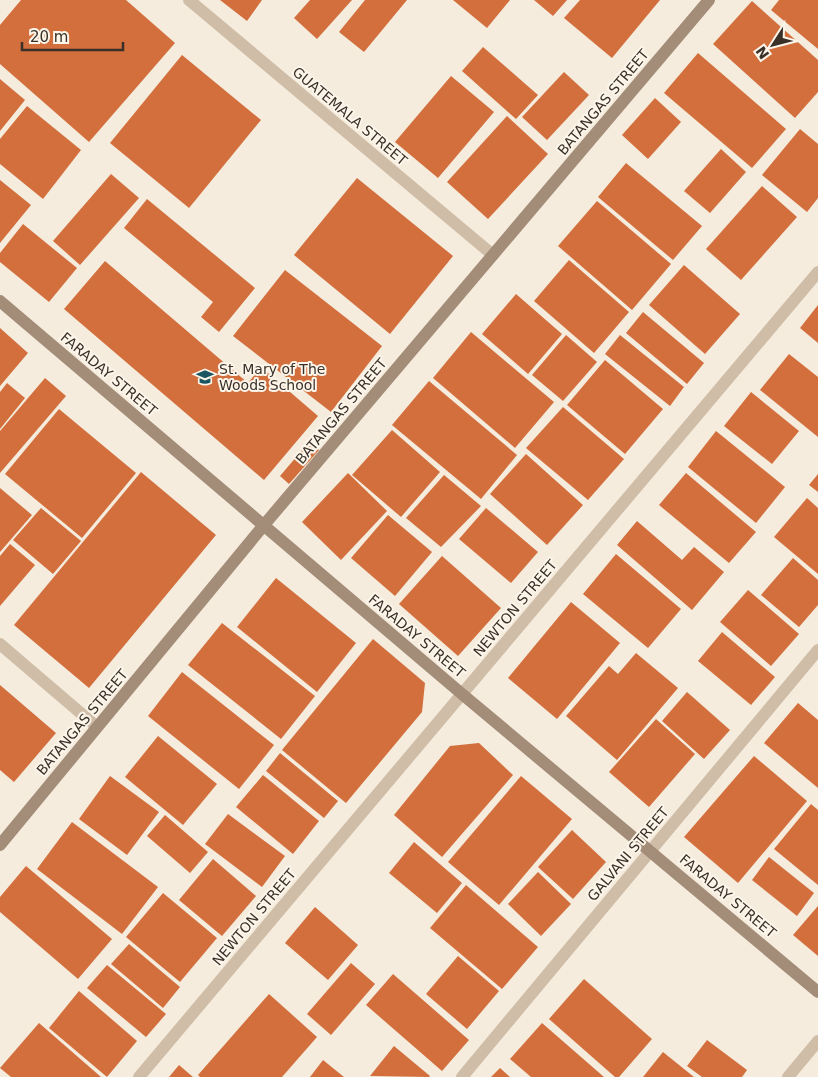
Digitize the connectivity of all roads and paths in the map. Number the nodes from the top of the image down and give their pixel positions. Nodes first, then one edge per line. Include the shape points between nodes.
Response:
1 (189, 0) edge
2 (709, 0) edge
3 (493, 255) junction
4 (818, 272) edge
5 (0, 301) edge
6 (264, 526) junction
7 (0, 644) edge
8 (818, 650) edge
9 (462, 694) junction
10 (97, 727) junction
11 (0, 845) edge
12 (650, 851) junction
13 (818, 992) edge
14 (818, 1040) edge
15 (138, 1077) edge
16 (462, 1077) edge
17 (788, 1077) edge

1 - 3 street, GUATEMALA STREET
2 - 3 street, BATANGAS STREET
3 - 6 street, BATANGAS STREET
4 - 9 street, NEWTON STREET
5 - 6 street, FARADAY STREET
6 - 9 street, FARADAY STREET
6 - 10 street, BATANGAS STREET
7 - 10 street
8 - 12 street, GALVANI STREET
9 - 12 street, FARADAY STREET
9 - 15 street, NEWTON STREET
10 - 11 street, BATANGAS STREET
12 - 13 street, FARADAY STREET
12 - 16 street, GALVANI STREET
14 - 17 street

